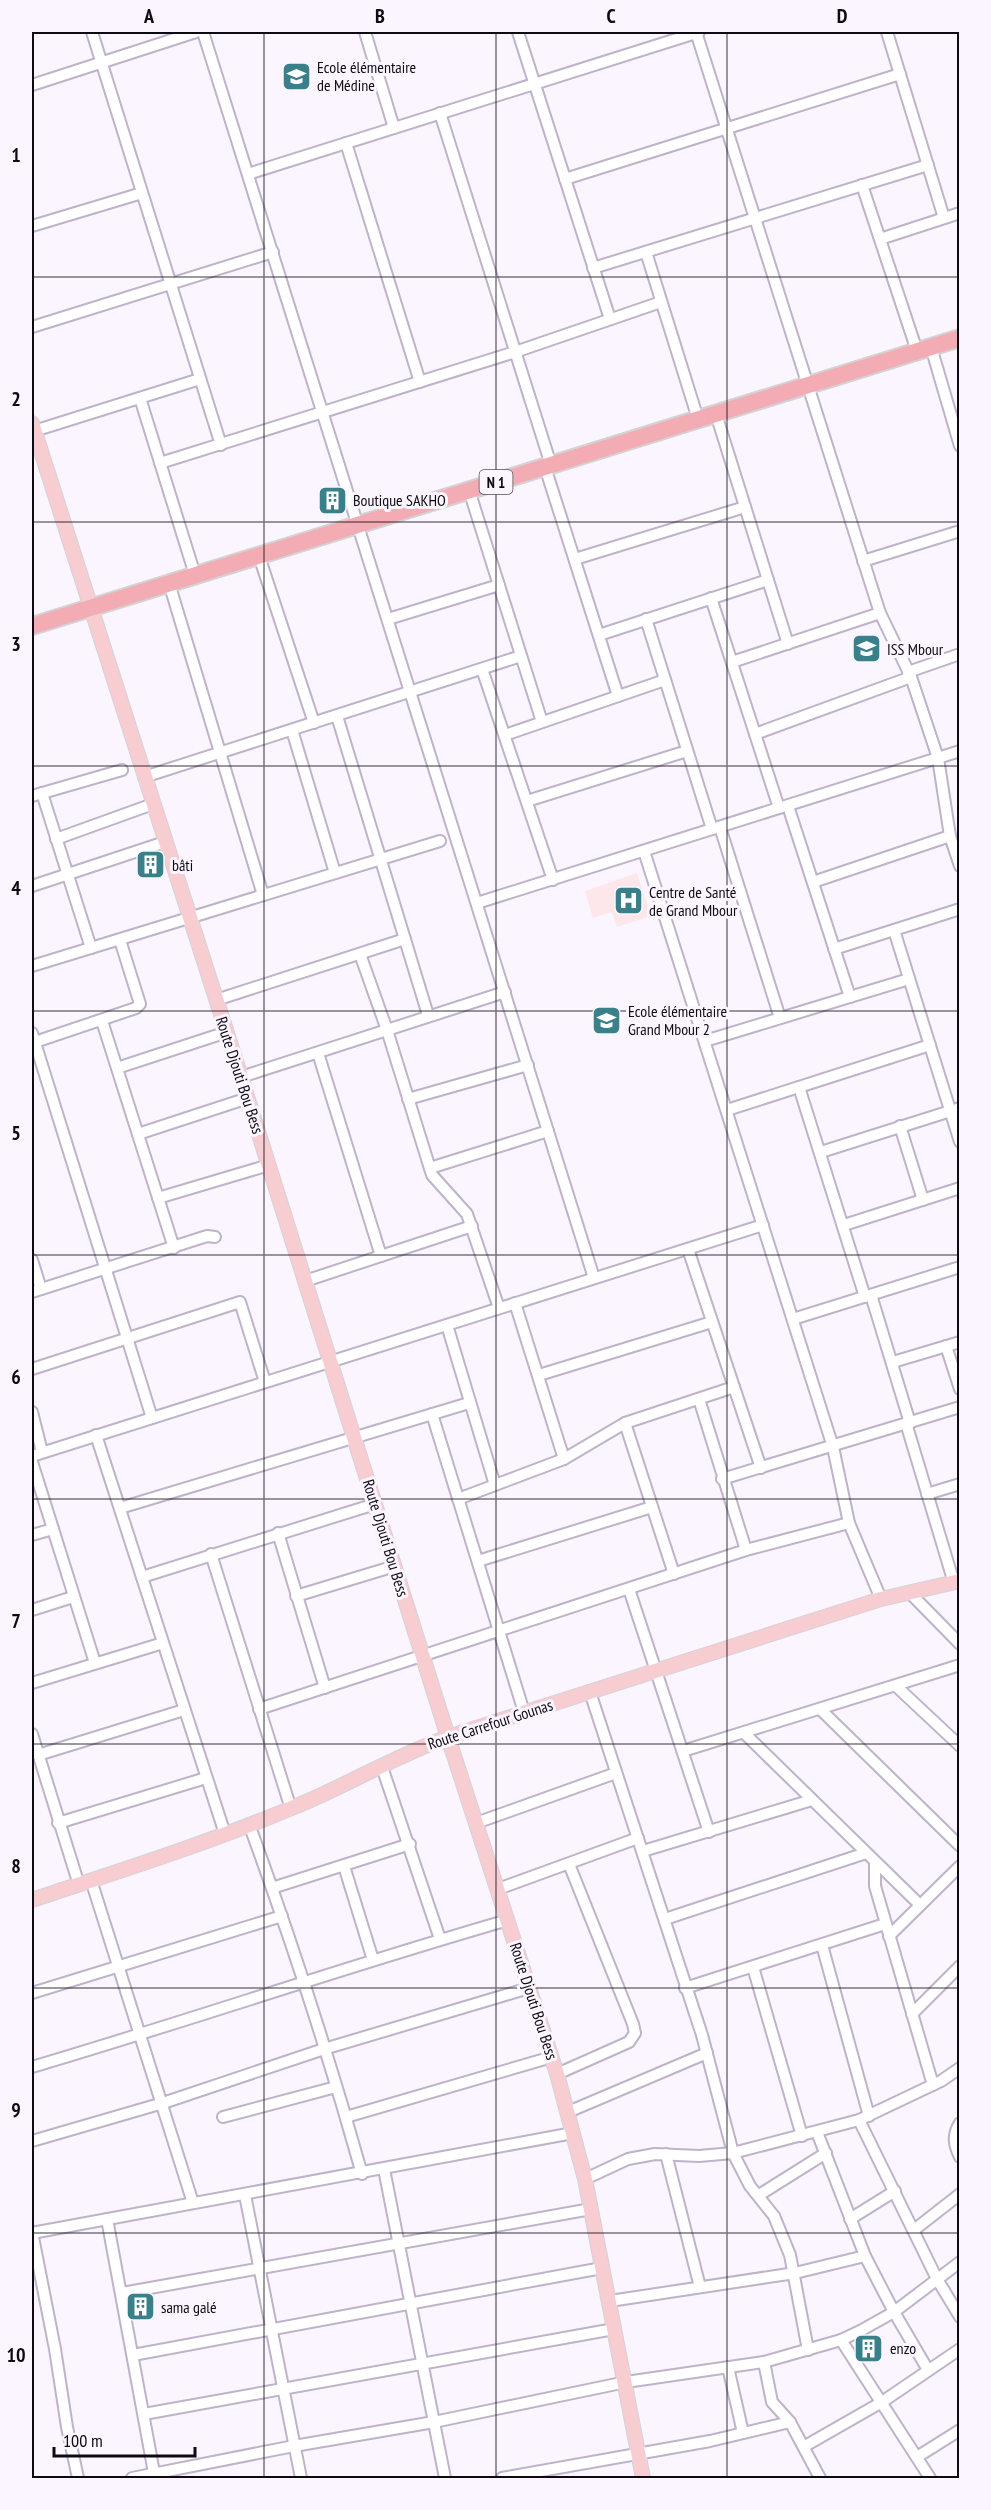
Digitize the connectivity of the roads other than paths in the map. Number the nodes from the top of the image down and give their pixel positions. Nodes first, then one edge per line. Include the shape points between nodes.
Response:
1 (92, 32) edge
2 (196, 32) edge
3 (203, 32) edge
4 (365, 32) edge
5 (518, 32) edge
6 (697, 32) edge
7 (887, 32) edge
8 (102, 63) junction
9 (900, 74) junction
10 (535, 83) junction
11 (32, 85) edge
12 (440, 113) junction
13 (394, 128) junction
14 (727, 128) junction
15 (346, 143) junction
16 (928, 165) junction
17 (248, 174) junction
18 (565, 179) junction
19 (862, 185) junction
20 (142, 193) junction
21 (960, 213) edge
22 (755, 218) junction
23 (944, 218) junction
24 (32, 226) edge
25 (880, 239) junction
26 (273, 252) junction
27 (646, 252) junction
28 (593, 268) junction
29 (171, 284) junction
30 (661, 302) junction
31 (610, 319) junction
32 (32, 327) edge
33 (960, 338) edge
34 (924, 349) junction
35 (515, 352) junction
36 (200, 379) junction
37 (420, 382) junction
38 (808, 385) junction
39 (140, 398) junction
40 (323, 412) junction
41 (716, 414) junction
42 (698, 419) junction
43 (34, 435) edge
44 (221, 445) junction
45 (960, 447) edge
46 (160, 463) junction
47 (548, 466) junction
48 (469, 490) junction
49 (745, 507) junction
50 (359, 525) junction
51 (959, 532) edge
52 (259, 556) junction
53 (575, 560) junction
54 (863, 561) junction
55 (195, 575) junction
56 (768, 580) junction
57 (169, 583) junction
58 (499, 585) junction
59 (711, 598) junction
60 (91, 608) junction
61 (880, 613) junction
62 (388, 619) junction
63 (646, 620) junction
64 (32, 626) edge
65 (599, 635) junction
66 (788, 644) junction
67 (960, 654) edge
68 (521, 656) junction
69 (732, 662) junction
70 (483, 669) junction
71 (910, 674) junction
72 (665, 680) junction
73 (411, 692) junction
74 (618, 696) junction
75 (337, 716) junction
76 (542, 722) junction
77 (314, 723) junction
78 (292, 730) junction
79 (755, 734) junction
80 (504, 735) junction
81 (687, 751) junction
82 (222, 752) junction
83 (960, 752) edge
84 (938, 758) junction
85 (122, 770) dead end
86 (144, 777) junction
87 (37, 794) edge
88 (527, 801) junction
89 (153, 804) junction
90 (784, 807) junction
91 (716, 828) junction
92 (950, 836) junction
93 (57, 839) junction
94 (440, 841) dead end
95 (165, 842) junction
96 (644, 851) junction
97 (381, 859) junction
98 (960, 866) edge
99 (335, 873) junction
100 (68, 874) junction
101 (553, 879) junction
102 (813, 882) junction
103 (32, 886) edge
104 (263, 895) junction
105 (477, 903) junction
106 (960, 909) edge
107 (190, 917) junction
108 (894, 930) junction
109 (405, 939) junction
110 (120, 940) junction
111 (91, 948) junction
112 (834, 949) junction
113 (360, 954) junction
114 (32, 966) edge
115 (909, 979) junction
116 (505, 992) junction
117 (850, 997) junction
118 (216, 1000) junction
119 (428, 1015) junction
120 (780, 1018) junction
121 (102, 1021) junction
122 (387, 1030) junction
123 (227, 1032) junction
124 (32, 1040) edge
125 (705, 1041) junction
126 (930, 1045) junction
127 (318, 1053) junction
128 (528, 1065) junction
129 (117, 1068) junction
130 (241, 1077) junction
131 (799, 1087) junction
132 (248, 1098) junction
133 (408, 1099) junction
134 (955, 1109) edge
135 (727, 1110) junction
136 (900, 1126) junction
137 (548, 1131) junction
138 (138, 1134) junction
139 (960, 1142) edge
140 (821, 1152) junction
141 (269, 1165) junction
142 (430, 1168) junction
143 (960, 1188) edge
144 (158, 1197) junction
145 (922, 1200) junction
146 (763, 1225) junction
147 (844, 1225) junction
148 (472, 1226) junction
149 (214, 1237) dead end
150 (174, 1248) junction
151 (688, 1249) junction
152 (381, 1256) junction
153 (32, 1260) edge
154 (960, 1267) edge
155 (105, 1268) junction
156 (594, 1278) junction
157 (305, 1281) junction
158 (36, 1291) edge
159 (868, 1296) junction
160 (515, 1303) junction
161 (499, 1308) junction
162 (793, 1319) junction
163 (712, 1322) junction
164 (447, 1325) junction
165 (127, 1338) junction
166 (960, 1342) edge
167 (946, 1346) junction
168 (330, 1362) junction
169 (893, 1362) junction
170 (32, 1369) edge
171 (539, 1375) junction
172 (265, 1382) junction
173 (734, 1388) junction
174 (960, 1389) edge
175 (699, 1399) junction
176 (469, 1403) junction
177 (960, 1407) edge
178 (32, 1412) edge
179 (432, 1414) junction
180 (152, 1418) junction
181 (625, 1423) junction
182 (908, 1423) junction
183 (96, 1435) junction
184 (355, 1437) junction
185 (833, 1447) junction
186 (37, 1454) edge
187 (564, 1459) junction
188 (32, 1462) edge
189 (761, 1468) junction
190 (723, 1479) junction
191 (960, 1484) edge
192 (495, 1485) junction
193 (927, 1494) junction
194 (458, 1499) junction
195 (375, 1503) junction
196 (652, 1507) junction
197 (120, 1508) junction
198 (849, 1522) junction
199 (52, 1529) junction
200 (278, 1533) junction
201 (32, 1535) edge
202 (746, 1550) junction
203 (211, 1554) junction
204 (478, 1562) junction
205 (395, 1566) junction
206 (674, 1574) junction
207 (142, 1577) junction
208 (957, 1582) edge
209 (629, 1589) junction
210 (910, 1593) junction
211 (296, 1596) junction
212 (73, 1597) junction
213 (881, 1599) junction
214 (32, 1610) edge
215 (499, 1630) junction
216 (163, 1643) junction
217 (960, 1644) edge
218 (422, 1654) junction
219 (95, 1662) junction
220 (960, 1665) edge
221 (656, 1670) junction
222 (32, 1683) edge
223 (896, 1686) junction
224 (325, 1688) junction
225 (590, 1692) junction
226 (259, 1709) junction
227 (820, 1709) junction
228 (184, 1710) junction
229 (524, 1712) junction
230 (744, 1733) junction
231 (32, 1734) edge
232 (448, 1737) junction
233 (960, 1746) edge
234 (683, 1751) junction
235 (38, 1755) junction
236 (382, 1767) junction
237 (616, 1773) junction
238 (206, 1778) junction
239 (812, 1800) junction
240 (291, 1809) junction
241 (58, 1823) junction
242 (476, 1823) junction
243 (249, 1824) junction
244 (709, 1832) junction
245 (225, 1834) junction
246 (638, 1838) junction
247 (410, 1844) junction
248 (960, 1846) edge
249 (643, 1851) junction
250 (866, 1853) junction
251 (875, 1863) junction
252 (569, 1864) junction
253 (344, 1866) junction
254 (960, 1866) edge
255 (85, 1882) junction
256 (272, 1888) junction
257 (498, 1889) junction
258 (32, 1900) edge
259 (920, 1905) junction
260 (282, 1916) junction
261 (665, 1919) junction
262 (508, 1920) junction
263 (885, 1924) junction
264 (889, 1936) junction
265 (440, 1939) junction
266 (822, 1945) junction
267 (373, 1960) junction
268 (117, 1966) junction
269 (960, 1966) edge
270 (753, 1967) junction
271 (302, 1981) junction
272 (530, 1988) junction
273 (685, 1988) junction
274 (32, 1993) edge
275 (912, 2014) junction
276 (140, 2034) junction
277 (324, 2049) junction
278 (707, 2053) junction
279 (552, 2057) junction
280 (32, 2067) edge
281 (960, 2068) edge
282 (557, 2074) junction
283 (933, 2085) junction
284 (336, 2087) junction
285 (163, 2103) junction
286 (568, 2112) junction
287 (223, 2117) dead end
288 (346, 2117) junction
289 (864, 2118) junction
290 (960, 2123) edge
291 (818, 2132) junction
292 (573, 2133) junction
293 (801, 2136) junction
294 (32, 2141) edge
295 (733, 2153) junction
296 (826, 2153) junction
297 (666, 2154) junction
298 (960, 2157) edge
299 (384, 2169) junction
300 (362, 2174) junction
301 (585, 2179) junction
302 (895, 2192) junction
303 (960, 2194) edge
304 (245, 2195) junction
305 (759, 2195) junction
306 (193, 2204) junction
307 (591, 2209) junction
308 (106, 2219) junction
309 (850, 2219) junction
310 (914, 2230) junction
311 (32, 2233) edge
312 (399, 2245) junction
313 (865, 2256) junction
314 (960, 2262) edge
315 (259, 2267) junction
316 (602, 2268) junction
317 (795, 2272) junction
318 (937, 2279) junction
319 (700, 2287) junction
320 (122, 2293) junction
321 (610, 2301) junction
322 (410, 2303) junction
323 (894, 2312) junction
324 (960, 2317) edge
325 (270, 2328) junction
326 (614, 2329) junction
327 (841, 2340) junction
328 (960, 2349) edge
329 (808, 2350) junction
330 (133, 2355) junction
331 (764, 2362) junction
332 (422, 2365) junction
333 (728, 2367) junction
334 (928, 2370) junction
335 (626, 2382) junction
336 (284, 2391) junction
337 (882, 2402) junction
338 (144, 2414) junction
339 (434, 2422) junction
340 (790, 2422) junction
341 (960, 2430) edge
342 (743, 2433) junction
343 (294, 2446) junction
344 (805, 2446) junction
345 (638, 2453) junction
346 (917, 2457) junction
347 (155, 2475) edge
348 (78, 2478) edge
349 (132, 2478) edge
350 (301, 2478) edge
351 (445, 2478) edge
352 (502, 2478) edge
353 (643, 2478) edge
354 (820, 2478) edge
355 (930, 2478) edge

1 - 8 street
2 - 8 street
3 - 17 street
4 - 13 street
5 - 10 street
6 - 10 street
6 - 14 street
7 - 9 street
8 - 11 street
8 - 20 street
9 - 14 street
9 - 16 street
10 - 12 street
10 - 18 street
12 - 13 street
12 - 35 street
13 - 15 street
14 - 18 street
14 - 22 street
15 - 17 street
15 - 37 street
16 - 19 street
16 - 23 street
17 - 26 street
18 - 28 street
19 - 22 street
19 - 25 street
20 - 24 street
20 - 29 street
21 - 23 street
22 - 27 street
22 - 38 street
23 - 25 street
25 - 34 street
26 - 29 street
26 - 40 street
27 - 28 street
27 - 30 street
28 - 31 street
29 - 32 street
29 - 36 street
30 - 31 street
30 - 42 street
31 - 35 street
33 - 34 highway, N 1
34 - 38 highway, N 1
34 - 45 street
35 - 37 street
35 - 47 street
36 - 39 street
36 - 44 street
37 - 40 street
38 - 41 highway, N 1
38 - 54 street
39 - 43 street
39 - 46 street
40 - 44 street
40 - 50 street
41 - 42 highway, N 1
41 - 49 street
42 - 47 highway, N 1
43 - 60 main road, Route Djouti Bou Bess
44 - 46 street
46 - 55 street
47 - 48 highway, N 1
47 - 53 street
48 - 50 highway, N 1
48 - 58 street
49 - 53 street
49 - 56 street
50 - 52 highway, N 1
50 - 62 street
51 - 54 street
52 - 55 highway, N 1
52 - 77 street
53 - 65 street
54 - 61 street
55 - 57 highway, N 1
56 - 59 street
56 - 66 street
57 - 60 highway, N 1
57 - 82 street
58 - 62 street
58 - 68 street
59 - 63 street
59 - 69 street
60 - 64 highway, N 1
60 - 86 main road, Route Djouti Bou Bess
61 - 66 street
61 - 71 street
62 - 73 street
63 - 65 street
63 - 72 street
65 - 74 street
66 - 69 street
67 - 71 street
68 - 70 street
68 - 76 street
69 - 79 street
70 - 73 street
70 - 80 street
71 - 79 street
71 - 84 street
72 - 74 street
72 - 81 street
73 - 75 street
73 - 105 street
74 - 76 street
75 - 77 street
75 - 97 street
76 - 80 street
77 - 78 street
78 - 82 street
78 - 99 street
79 - 90 street
80 - 88 street
81 - 88 street
81 - 91 street
82 - 86 street
82 - 104 street
83 - 84 street
84 - 90 street
84 - 92 street
85 - 87 street
86 - 89 main road, Route Djouti Bou Bess
87 - 93 street
88 - 101 street
89 - 93 street
89 - 95 main road, Route Djouti Bou Bess
90 - 91 street
90 - 102 street
91 - 96 street
91 - 120 street
92 - 98 street
92 - 102 street
93 - 100 street
94 - 97 street
95 - 100 street
95 - 107 main road, Route Djouti Bou Bess
96 - 101 street
96 - 125 street
97 - 99 street
97 - 109 street
99 - 104 street
100 - 103 street
100 - 111 street
101 - 105 street
102 - 112 street
104 - 107 street
105 - 116 street
106 - 108 street
107 - 110 street
107 - 118 main road, Route Djouti Bou Bess
108 - 112 street
108 - 115 street
109 - 113 street
109 - 119 street
110 - 111 street
110 - 121 street via 140,1004
111 - 114 street
112 - 117 street
113 - 118 street
113 - 122 street
115 - 117 street
115 - 126 street
116 - 119 street
116 - 128 street
117 - 120 street
118 - 123 main road, Route Djouti Bou Bess
119 - 122 street
120 - 125 street
121 - 124 street
121 - 129 street
122 - 127 street
122 - 133 street
123 - 129 street
123 - 130 main road, Route Djouti Bou Bess
124 - 155 street
125 - 135 street
126 - 131 street
126 - 134 street
127 - 130 street
127 - 152 street
128 - 133 street
128 - 137 street
129 - 138 street
130 - 132 main road, Route Djouti Bou Bess
131 - 135 street
131 - 140 street
132 - 138 street
132 - 141 main road, Route Djouti Bou Bess
133 - 142 street
134 - 136 street
134 - 139 street
135 - 146 street
136 - 140 street
136 - 145 street
137 - 142 street
137 - 156 street
138 - 144 street
140 - 147 street
141 - 144 street
141 - 157 main road, Route Djouti Bou Bess
142 - 148 street
143 - 145 street
144 - 150 street
145 - 147 street
146 - 151 street
146 - 162 street
147 - 159 street
148 - 152 street
148 - 161 street
149 - 150 street
150 - 155 street
151 - 156 street
151 - 163 street
152 - 157 street
153 - 158 street
154 - 159 street
155 - 158 street
155 - 165 street
156 - 160 street
157 - 168 main road, Route Djouti Bou Bess
159 - 162 street
159 - 169 street
160 - 161 street
160 - 171 street
161 - 164 street
162 - 185 street
163 - 171 street
163 - 173 street
164 - 168 street
164 - 176 street
165 - 170 street
165 - 172 street via 240,1302
165 - 180 street
166 - 167 street
167 - 169 street
167 - 174 street
168 - 172 street
168 - 184 main road, Route Djouti Bou Bess
169 - 182 street
171 - 187 street
172 - 180 street
173 - 175 street
173 - 189 street
175 - 181 street
175 - 190 street
176 - 179 street
176 - 192 street
177 - 182 street
178 - 186 street
179 - 184 street
179 - 194 street
180 - 183 street
181 - 187 street
181 - 196 street
182 - 185 street
182 - 193 street
183 - 186 street
183 - 197 street
184 - 195 main road, Route Djouti Bou Bess
184 - 197 street
185 - 189 street
185 - 198 street
187 - 192 street
188 - 199 street
189 - 190 street
190 - 202 street
191 - 193 street
192 - 194 street
193 - 208 street
194 - 204 street
195 - 200 street
195 - 205 main road, Route Djouti Bou Bess
196 - 204 street
196 - 206 street
197 - 207 street
198 - 202 street
198 - 213 street
199 - 201 street
199 - 212 street
200 - 203 street
200 - 211 street
202 - 206 street
203 - 207 street
203 - 226 street
204 - 215 street
205 - 211 street
205 - 218 main road, Route Djouti Bou Bess
206 - 209 street
207 - 216 street
208 - 210 main road, Route Carrefour Gounas
209 - 215 street
209 - 221 street
210 - 213 main road, Route Carrefour Gounas
210 - 217 street
211 - 224 street
212 - 214 street
212 - 219 street
213 - 221 main road, Route Carrefour Gounas
215 - 218 street
215 - 229 street
216 - 219 street
216 - 228 street
218 - 224 street
218 - 232 main road, Route Djouti Bou Bess
219 - 222 street
220 - 223 street
221 - 225 main road, Route Carrefour Gounas
221 - 234 street
223 - 227 street
223 - 233 street
224 - 226 street
225 - 229 main road, Route Carrefour Gounas
225 - 237 street
226 - 240 street
227 - 230 street
227 - 248 street
228 - 235 street
228 - 238 street
229 - 232 main road, Route Carrefour Gounas
230 - 234 street
230 - 239 street
231 - 235 street
232 - 236 main road, Route Carrefour Gounas
232 - 242 main road, Route Djouti Bou Bess
234 - 244 street
235 - 241 street
236 - 240 main road, Route Carrefour Gounas
236 - 247 street
237 - 242 street
237 - 246 street
238 - 241 street
238 - 245 street
239 - 244 street
239 - 250 street
240 - 243 main road, Route Carrefour Gounas
241 - 255 street
242 - 257 main road, Route Djouti Bou Bess
243 - 245 main road, Route Carrefour Gounas
243 - 256 street
244 - 249 street
245 - 255 main road, Route Carrefour Gounas
246 - 249 street
246 - 252 street
247 - 253 street
247 - 265 street
249 - 261 street
250 - 251 street
250 - 261 street
251 - 259 street
251 - 263 street via 873,1878
252 - 257 street
252 - 282 street via 634,2033 629,2042
253 - 256 street
253 - 267 street
254 - 259 street
255 - 258 main road, Route Carrefour Gounas
255 - 268 street
256 - 260 street
257 - 262 main road, Route Djouti Bou Bess
259 - 264 street
260 - 268 street
260 - 271 street
261 - 273 street
262 - 265 street
262 - 272 main road, Route Djouti Bou Bess
263 - 264 street
263 - 266 street
264 - 275 street
265 - 267 street
266 - 270 street
266 - 289 street
267 - 271 street
268 - 274 street
268 - 276 street
269 - 275 street
270 - 273 street
270 - 293 street
271 - 276 street
271 - 277 street
272 - 277 street
272 - 279 main road, Route Djouti Bou Bess
273 - 278 street
275 - 283 street
276 - 280 street
276 - 285 street
277 - 284 street
277 - 285 street
278 - 286 street
278 - 295 street
279 - 282 main road, Route Djouti Bou Bess
279 - 288 street
281 - 283 street
282 - 286 main road, Route Djouti Bou Bess
283 - 289 street
284 - 287 street
284 - 288 street
285 - 294 street
285 - 306 street
286 - 292 main road, Route Djouti Bou Bess
288 - 300 street
289 - 291 street
289 - 302 street
290 - 298 street via 954,2133
291 - 293 street
291 - 296 street
292 - 299 street
292 - 301 main road, Route Djouti Bou Bess
293 - 295 street
295 - 297 street
295 - 305 street
296 - 305 street
296 - 309 street
297 - 301 street via 627,2159
297 - 319 street
299 - 300 street
299 - 312 street
300 - 304 street
301 - 307 main road, Route Djouti Bou Bess
302 - 309 street
302 - 310 street
303 - 310 street
304 - 306 street
304 - 315 street
305 - 317 street via 783,2234
306 - 308 street
307 - 312 street
307 - 316 main road, Route Djouti Bou Bess
308 - 311 street
308 - 320 street
309 - 313 street
310 - 318 street
311 - 348 street
312 - 315 street
312 - 322 street
313 - 317 street
313 - 323 street
314 - 318 street
315 - 320 street
315 - 325 street
316 - 321 main road, Route Djouti Bou Bess
316 - 322 street
317 - 319 street
317 - 329 street
318 - 323 street
318 - 324 street
319 - 321 street
320 - 330 street
321 - 326 main road, Route Djouti Bou Bess
322 - 325 street
322 - 332 street
323 - 327 street
323 - 334 street
325 - 330 street
325 - 336 street
326 - 332 street
326 - 335 main road, Route Djouti Bou Bess
327 - 329 street
327 - 337 street
328 - 334 street
329 - 331 street
330 - 338 street
331 - 333 street
331 - 340 street via 772,2402
332 - 336 street
332 - 339 street
333 - 335 street
333 - 342 street
334 - 337 street
335 - 339 street
335 - 345 main road, Route Djouti Bou Bess
336 - 338 street
336 - 343 street
337 - 344 street
337 - 346 street
338 - 347 street
339 - 343 street
339 - 351 street
340 - 342 street
340 - 344 street
341 - 346 street
342 - 345 street
343 - 347 street
343 - 350 street
344 - 354 street
345 - 352 street
345 - 353 main road, Route Djouti Bou Bess
346 - 355 street
347 - 349 street

